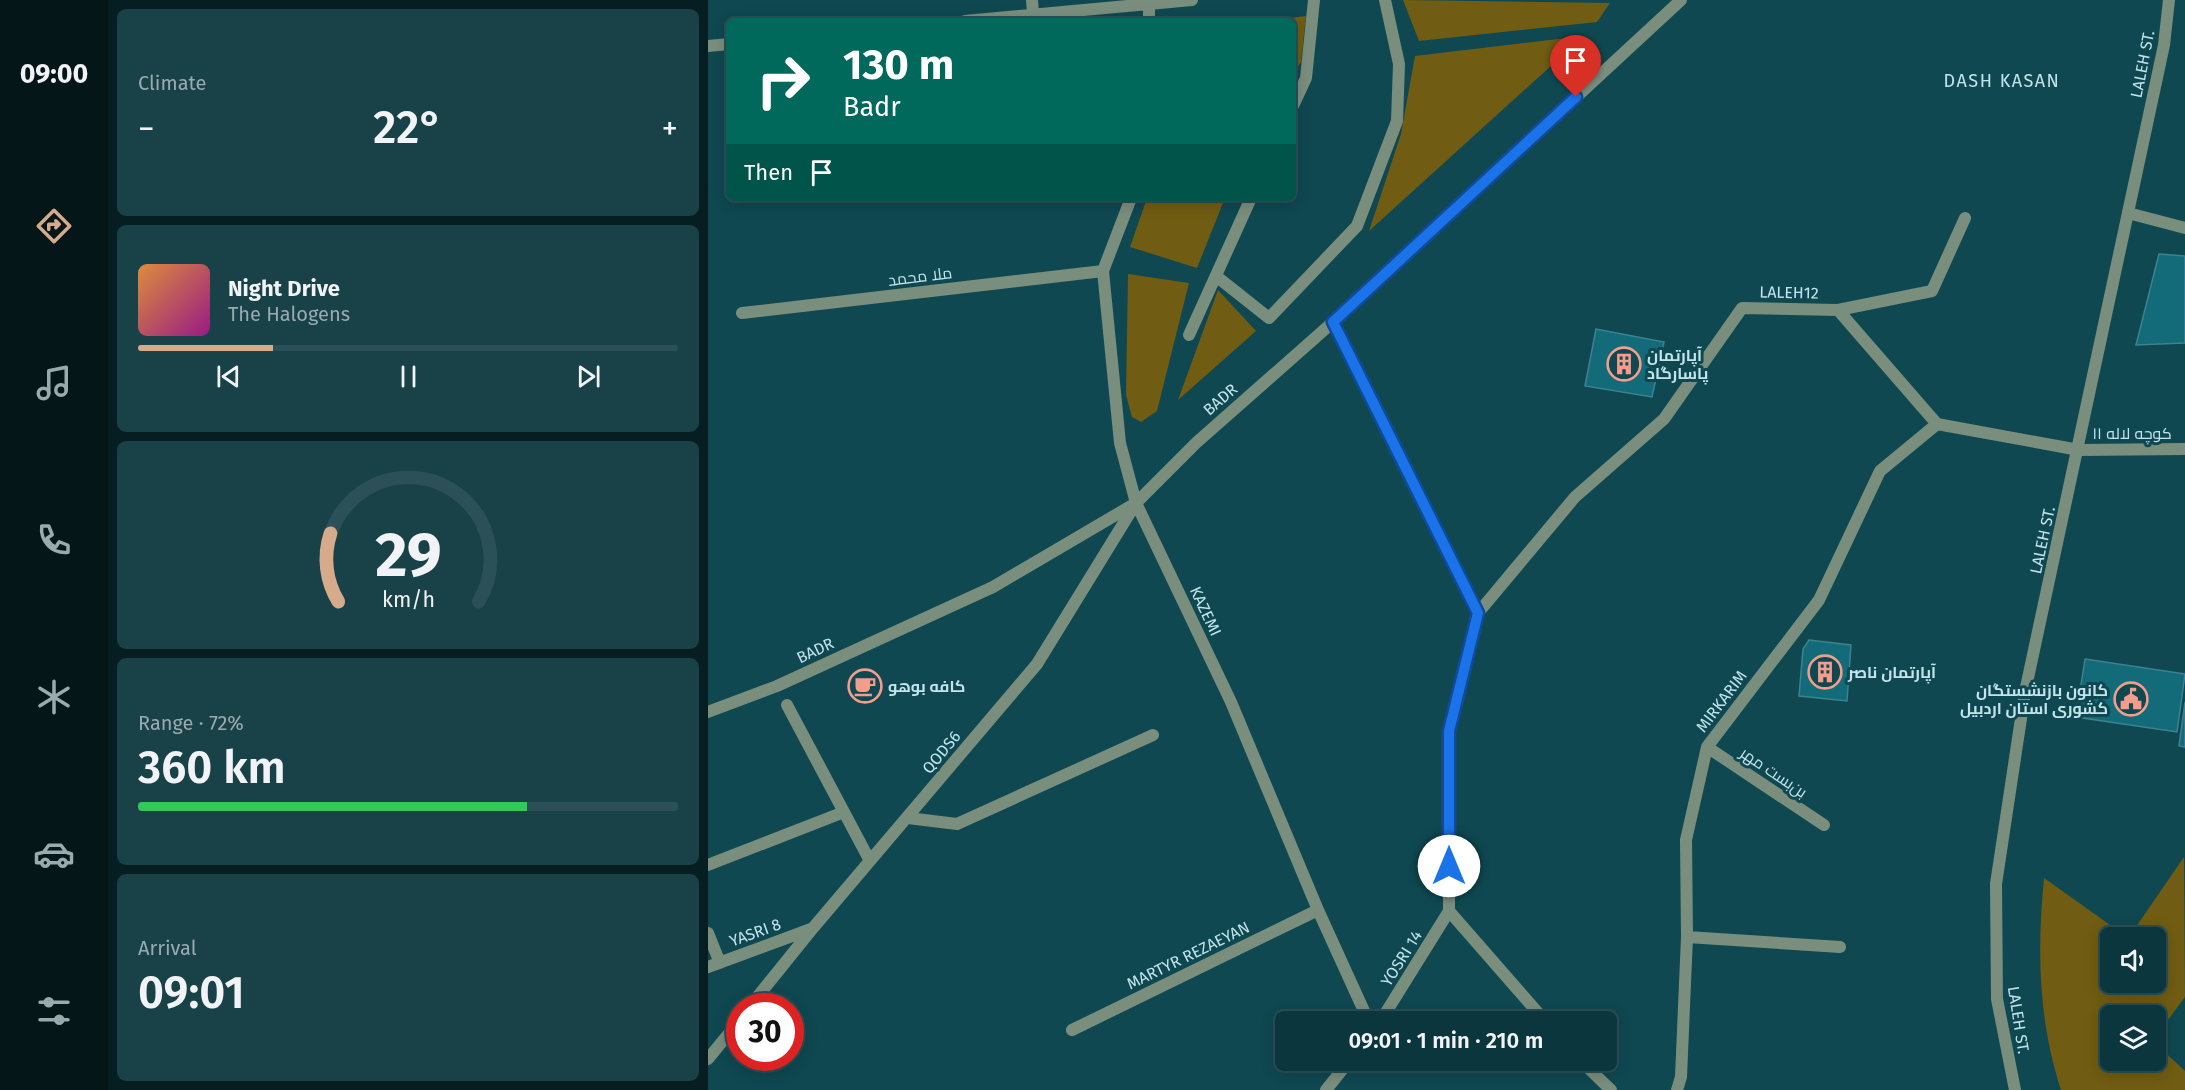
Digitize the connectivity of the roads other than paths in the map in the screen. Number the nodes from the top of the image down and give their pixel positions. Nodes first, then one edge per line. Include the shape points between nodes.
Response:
1 (1032, 0) edge
2 (1192, 0) edge
3 (1314, 0) edge
4 (1385, 0) edge
5 (1681, 0) edge
6 (2169, 0) edge
7 (1149, 5) junction
8 (1033, 14) junction
9 (994, 18) edge
10 (1149, 18) edge
11 (726, 44) edge
12 (708, 46) edge
13 (1296, 100) edge
14 (1130, 201) edge
15 (1250, 201) edge
16 (2128, 213) junction
17 (1965, 218) dead end
18 (2185, 228) edge
19 (1103, 271) junction
20 (1216, 276) junction
21 (1838, 310) junction
22 (741, 313) dead end
23 (1333, 322) junction
24 (1189, 335) dead end
25 (1936, 424) junction
26 (2185, 449) edge
27 (2079, 450) junction
28 (1137, 503) junction
29 (1478, 613) junction
30 (787, 705) dead end
31 (708, 712) edge
32 (1153, 735) dead end
33 (1707, 747) junction
34 (844, 812) junction
35 (908, 818) junction
36 (1824, 825) dead end
37 (870, 861) junction
38 (708, 865) edge
39 (1318, 910) junction
40 (1449, 911) junction
41 (813, 928) junction
42 (708, 933) edge
43 (1687, 937) junction
44 (1840, 947) dead end
45 (714, 965) edge
46 (760, 993) edge
47 (1364, 1011) edge
48 (1387, 1011) edge
49 (1536, 1011) edge
50 (1072, 1030) dead end
51 (726, 1037) edge
52 (708, 1059) edge
53 (1341, 1071) edge
54 (1591, 1071) edge
55 (1326, 1090) edge
56 (1611, 1090) edge
57 (1677, 1090) edge
58 (2015, 1090) edge

1 - 8 street
2 - 7 street
3 - 13 street via 1306,78
4 - 20 street via 1399,64 1397,121 1358,226 1269,318
5 - 23 street, BADR
6 - 16 street, LALEH ST. via 2164,45
7 - 8 street
7 - 10 street
8 - 9 street
11 - 12 street
14 - 19 street, KAZEMI
15 - 20 street
16 - 18 street
16 - 27 street, LALEH ST.
17 - 21 street via 1932,291
19 - 22 street, ملا محمد
19 - 28 street, KAZEMI via 1120,443
20 - 24 street
21 - 25 street, LALEH12
21 - 29 street, LALEH12 via 1742,308 1664,419 1575,496
23 - 28 street, BADR via 1196,443
23 - 29 street
25 - 27 street
25 - 33 street, MIRKARIM via 1880,471 1819,600
26 - 27 street, کوچه لاله ۱۱
27 - 58 street, LALEH ST. via 2025,692 1996,884 1997,999
28 - 31 street, BADR via 993,587 777,686
28 - 35 street, QODS6 via 1037,664
28 - 39 street, KAZEMI via 1231,702
29 - 40 street via 1449,731
30 - 34 street
32 - 35 street via 957,824
33 - 36 street, بن‌بست مهر
33 - 43 street, MIRKARIM via 1686,840
34 - 37 street
34 - 38 street
35 - 37 street, QODS6
37 - 41 street, QODS6
39 - 47 street, KAZEMI
39 - 50 street, MARTYR REZAEYAN
40 - 48 street, YOSRI 14
40 - 49 street
41 - 45 street, YASRI 8
41 - 46 street, QODS6
42 - 45 street
43 - 44 street
43 - 57 street, MIRKARIM via 1681,1077
51 - 52 street
53 - 55 street
54 - 56 street

